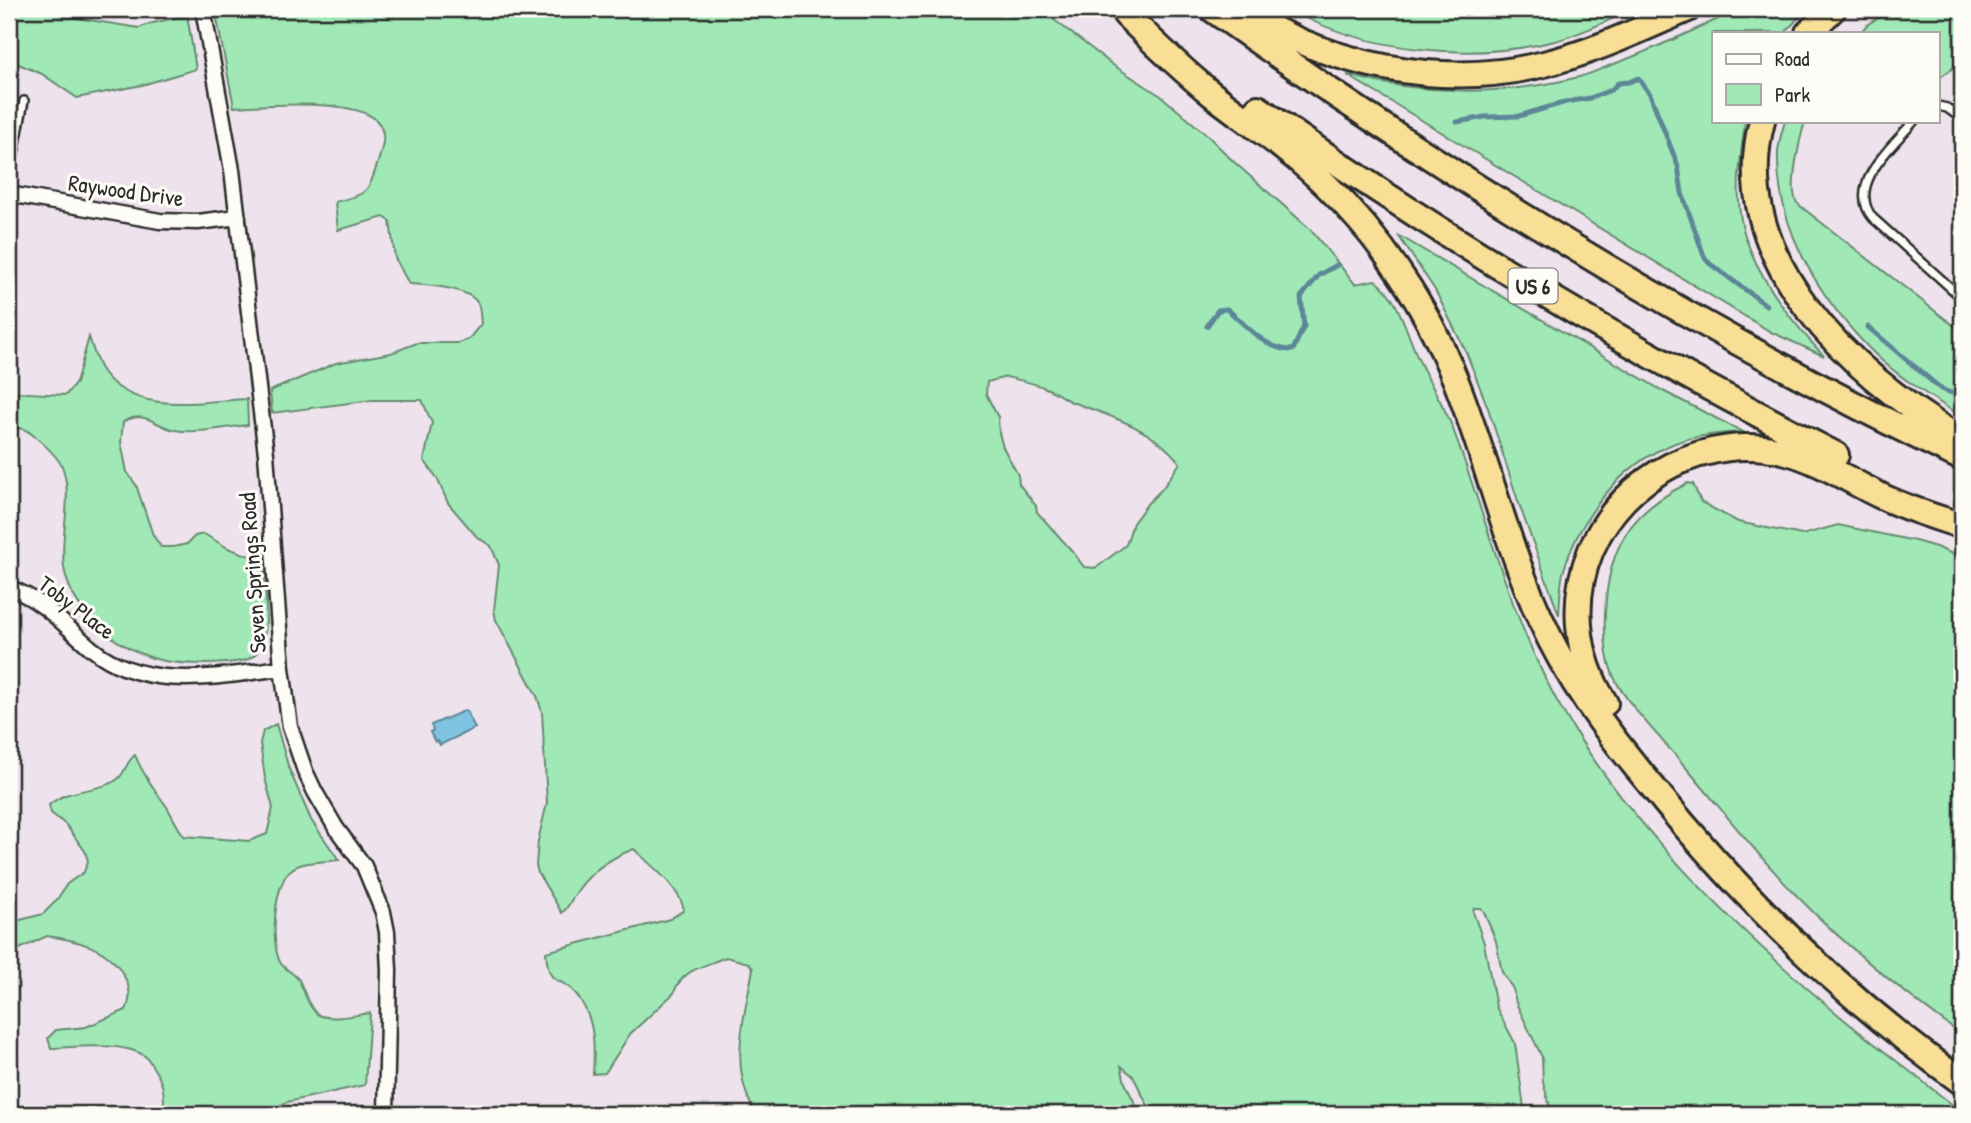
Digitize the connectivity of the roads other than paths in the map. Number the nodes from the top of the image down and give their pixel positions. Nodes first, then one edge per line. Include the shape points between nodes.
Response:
1 (203, 9) edge
2 (1212, 9) edge
3 (1239, 9) edge
4 (1688, 9) edge
5 (1833, 9) edge
6 (1122, 12) edge
7 (1809, 32) edge
8 (24, 101) dead end
9 (1940, 106) edge
10 (1962, 119) edge
11 (1762, 122) edge
12 (1913, 122) edge
13 (12, 148) edge
14 (9, 181) edge
15 (9, 194) edge
16 (238, 217) junction
17 (1962, 298) edge
18 (1962, 440) edge
19 (1962, 458) edge
20 (1962, 519) edge
21 (1962, 526) edge
22 (9, 588) edge
23 (282, 668) junction
24 (1962, 1065) edge
25 (1962, 1082) edge
26 (386, 1114) edge

1 - 16 street, Seven Springs Road
2 - 19 highway, US 6 via 1394,134 1600,264 1802,377
3 - 4 highway via 1286,36 1352,59 1397,69 1467,74 1563,59
5 - 7 highway
6 - 20 highway, US 6 via 1296,134 1501,267 1725,397
6 - 25 highway via 1174,61 1327,186 1402,277 1433,328 1458,383 1540,618 1613,738 1701,845 1768,915 1871,1012
8 - 13 lane
9 - 10 lane
11 - 18 highway via 1757,161 1760,213 1793,287 1823,327 1870,374
12 - 17 lane via 1869,177 1864,203 1872,218
13 - 14 lane
15 - 16 street, Raywood Drive via 160,221
16 - 23 street, Seven Springs Road via 266,454
21 - 24 highway via 1884,497 1802,456 1751,447 1714,450 1660,471 1615,509 1587,560 1578,615 1586,664 1600,695 1676,796 1812,941
22 - 23 street, Toby Place via 36,602 106,658 140,673 197,678
23 - 26 street, Seven Springs Road via 290,727 305,772 336,828 364,866 383,912 389,970

